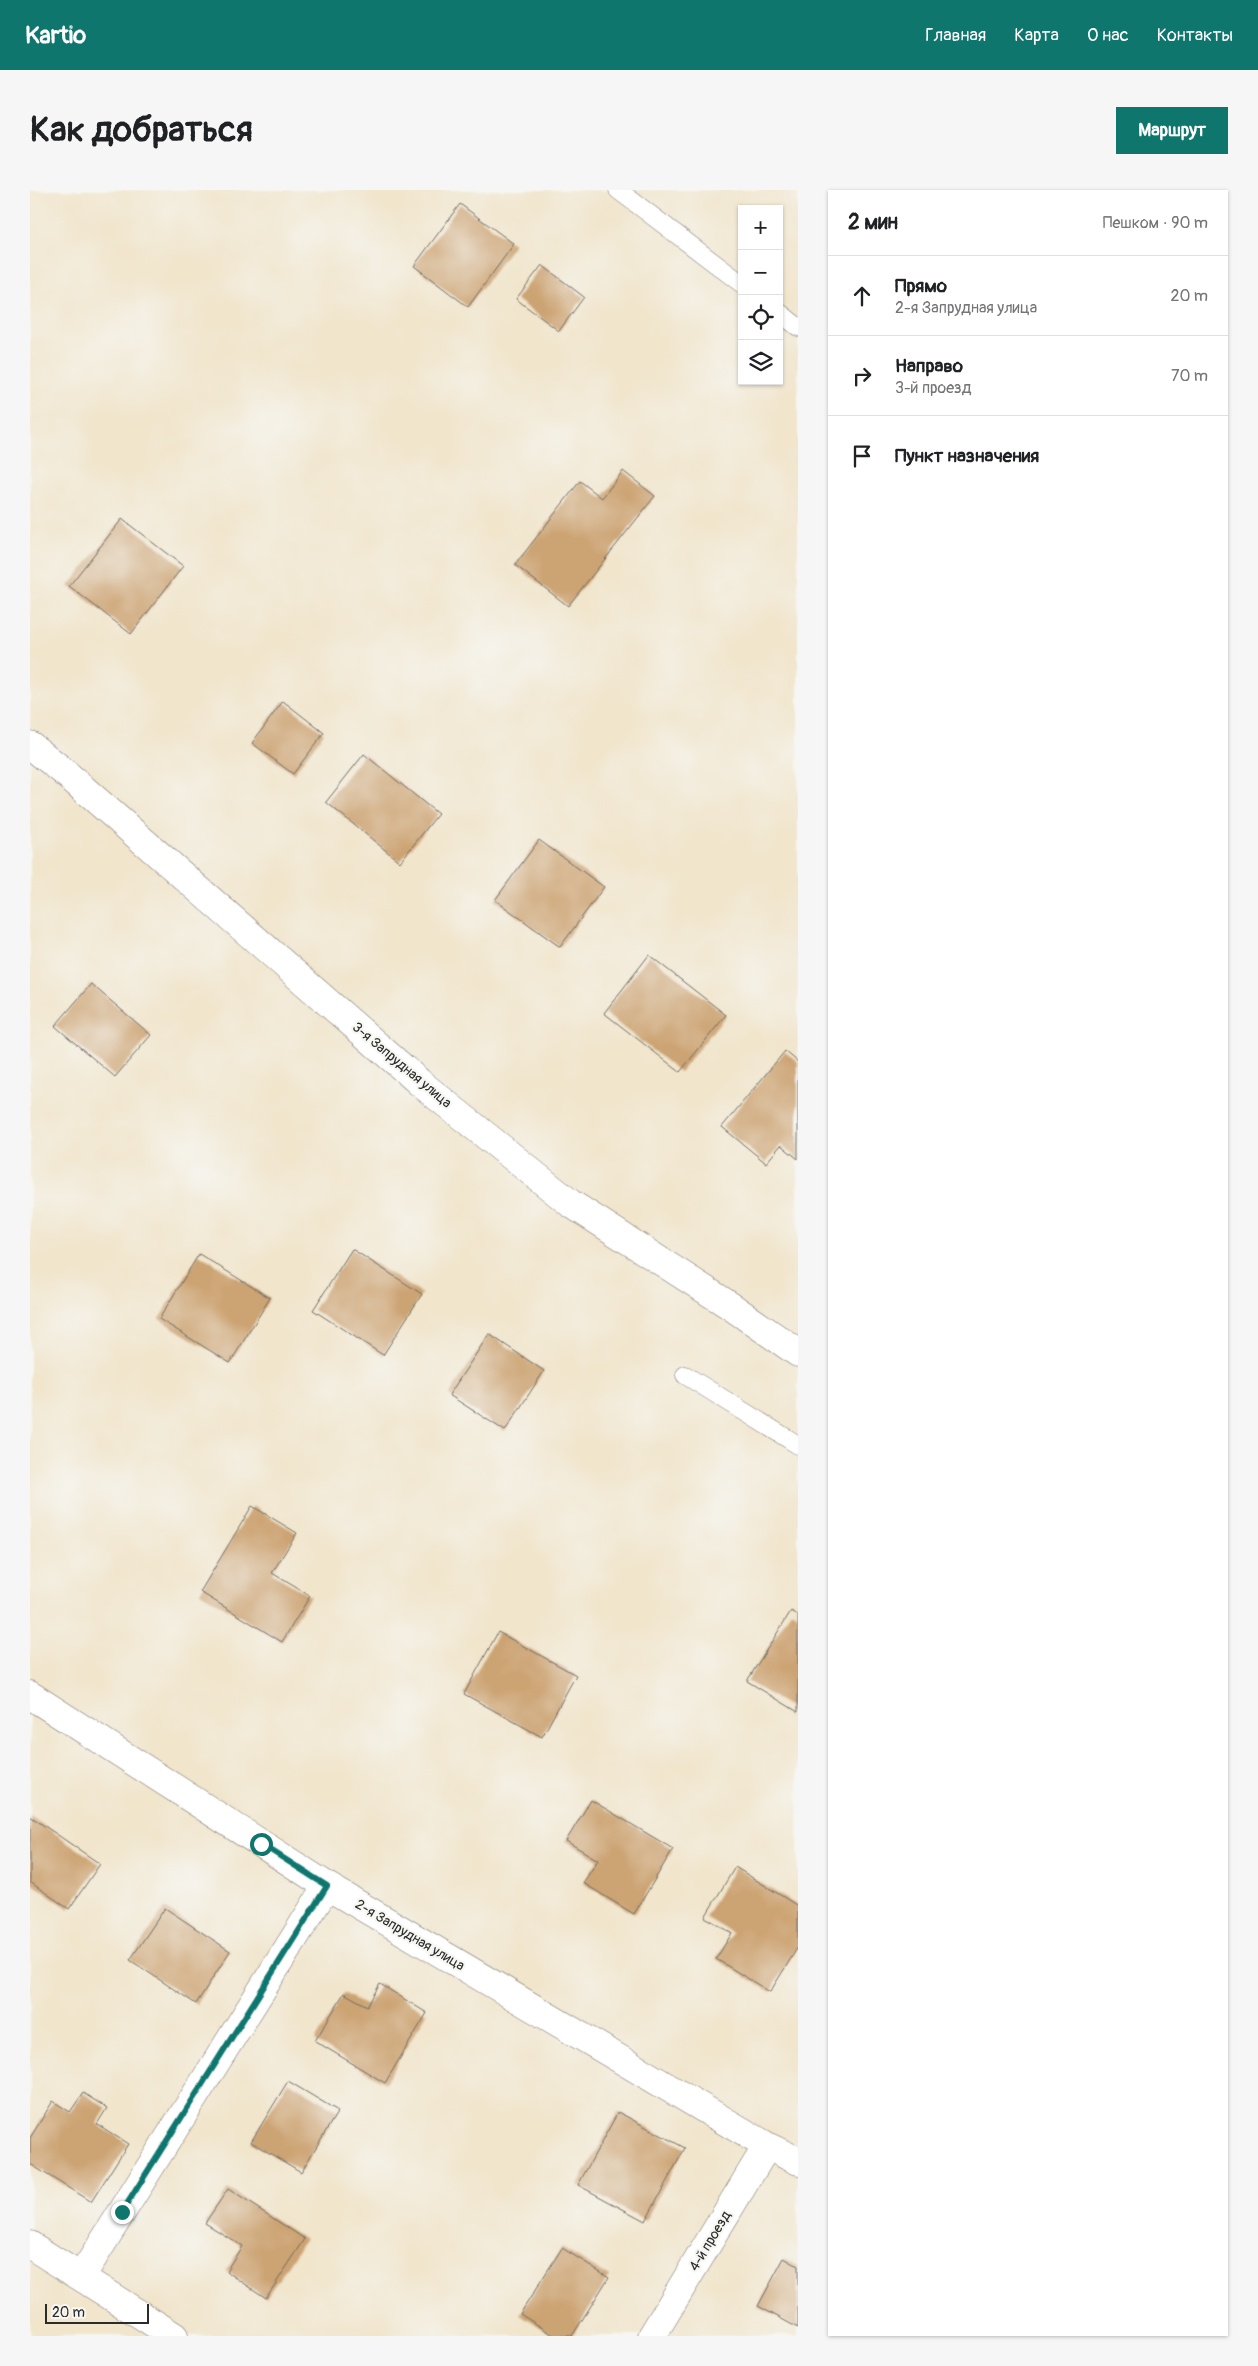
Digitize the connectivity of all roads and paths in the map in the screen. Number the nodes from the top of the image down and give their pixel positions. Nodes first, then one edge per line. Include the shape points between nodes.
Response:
1 (618, 190) edge
2 (738, 281) edge
3 (783, 315) edge
4 (798, 327) edge
5 (30, 745) edge
6 (798, 1354) edge
7 (685, 1375) dead end
8 (798, 1446) edge
9 (30, 1695) edge
10 (327, 1886) junction
11 (767, 2146) junction
12 (798, 2161) edge
13 (30, 2245) edge
14 (81, 2277) junction
15 (174, 2336) edge
16 (652, 2336) edge

1 - 2 lane
3 - 4 lane
5 - 6 street, 3-я Запрудная улица via 63,770 419,1082 562,1197 732,1307
7 - 8 lane
9 - 10 street, 2-я Запрудная улица
10 - 11 street, 2-я Запрудная улица
10 - 14 street
11 - 12 street, 2-я Запрудная улица
11 - 16 street, 4-й проезд
13 - 14 street
14 - 15 street

